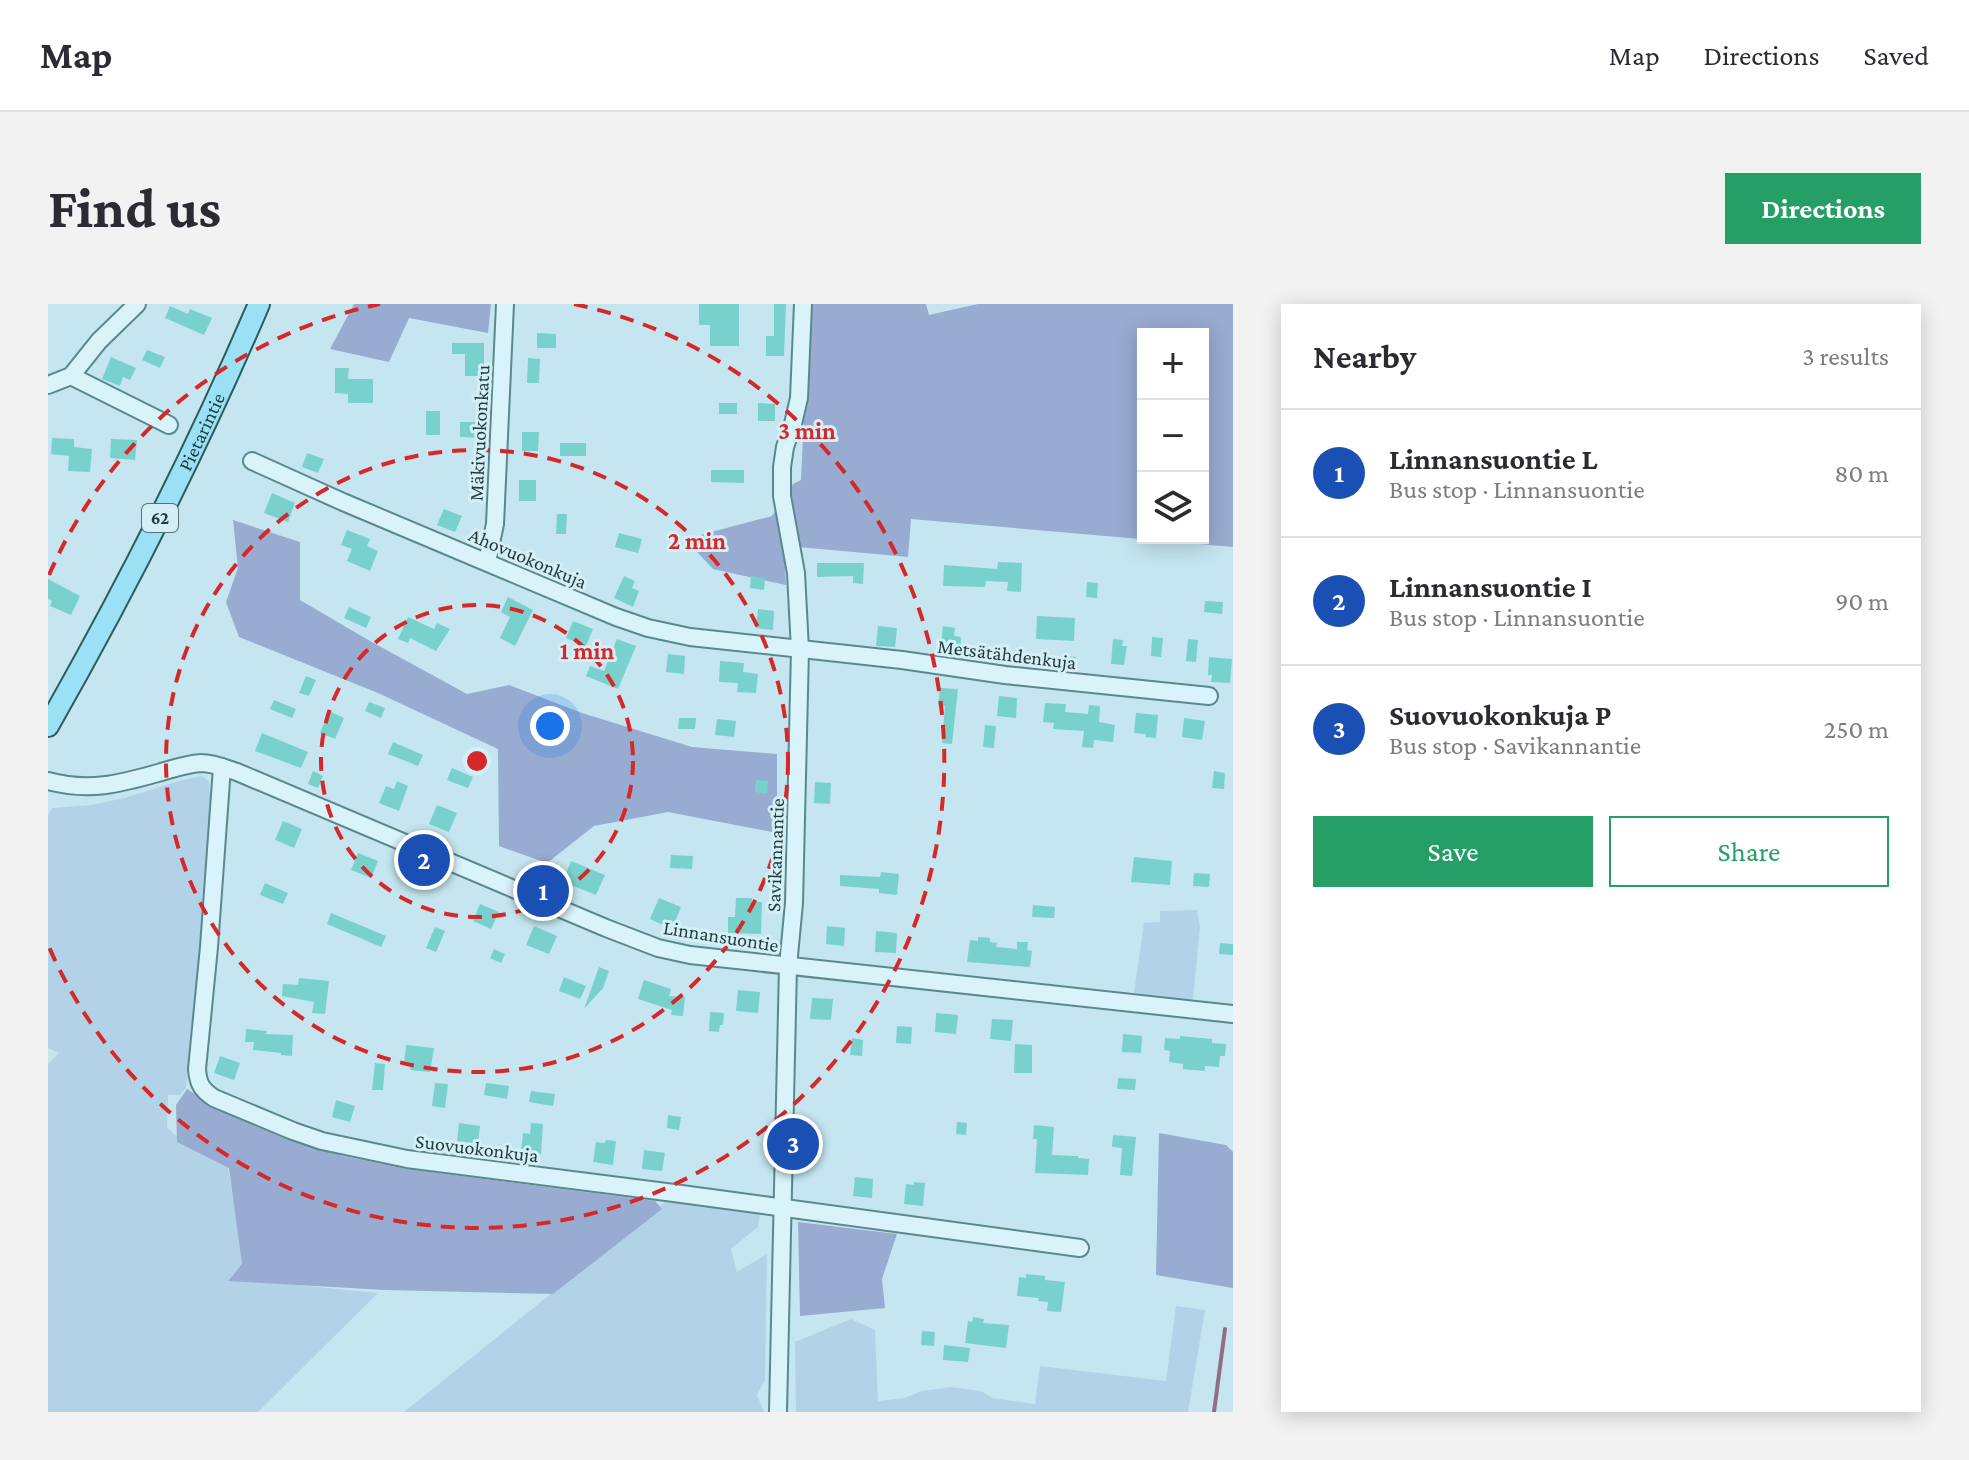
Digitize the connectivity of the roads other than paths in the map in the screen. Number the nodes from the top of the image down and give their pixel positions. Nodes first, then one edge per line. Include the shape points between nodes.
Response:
1 (137, 304) edge
2 (259, 304) edge
3 (505, 304) edge
4 (803, 304) edge
5 (71, 376) junction
6 (48, 385) edge
7 (169, 425) dead end
8 (252, 461) dead end
9 (487, 562) junction
10 (800, 650) junction
11 (1209, 696) dead end
12 (48, 726) edge
13 (222, 767) junction
14 (48, 781) edge
15 (788, 966) junction
16 (1233, 1014) edge
17 (783, 1208) junction
18 (1080, 1248) dead end
19 (778, 1412) edge

1 - 5 street
2 - 12 main road, Pietarintie / 62 via 136,567
3 - 9 street, Mäkivuokonkatu via 495,524
4 - 10 street, Savikannantie via 799,398 782,467
5 - 6 street
5 - 7 street
8 - 9 street, Ahovuokonkuja
9 - 10 street, Ahovuokonkuja via 648,628
10 - 11 street, Metsätähdenkuja
10 - 15 street, Savikannantie
13 - 14 street, Linnansuontie via 188,765 88,788
13 - 15 street, Linnansuontie via 658,948
13 - 17 street, Suovuokonkuja via 197,1069 202,1090 293,1131 347,1148
15 - 16 street, Linnansuontie
15 - 17 street, Savikannantie
17 - 18 street, Suovuokonkuja
17 - 19 street, Savikannantie

